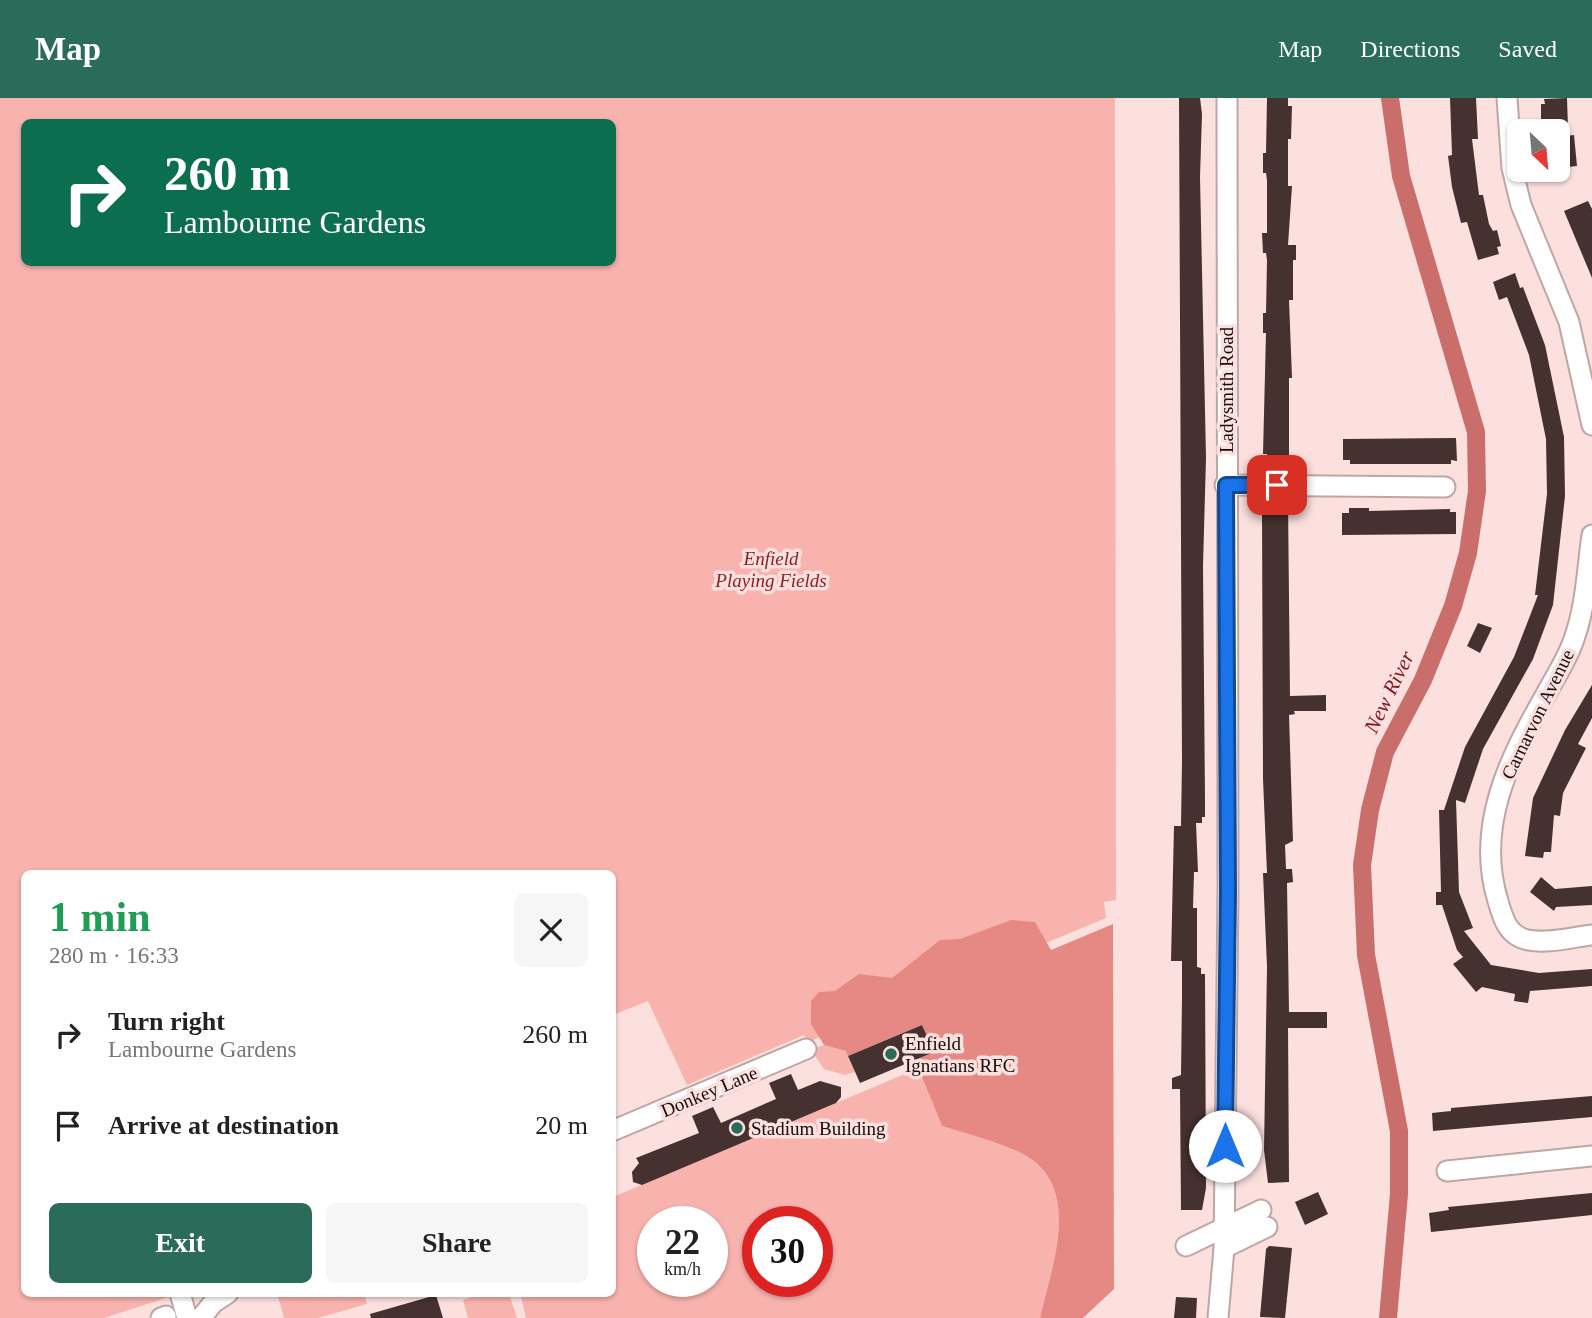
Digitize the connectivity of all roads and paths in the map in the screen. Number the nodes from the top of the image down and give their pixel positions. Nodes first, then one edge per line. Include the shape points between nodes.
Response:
1 (1227, 98) edge
2 (1507, 98) edge
3 (1592, 425) edge
4 (1226, 485) junction
5 (1444, 487) dead end
6 (1592, 535) edge
7 (1588, 607) edge
8 (1592, 935) edge
9 (806, 1049) dead end
10 (616, 1129) edge
11 (1592, 1156) edge
12 (1447, 1171) dead end
13 (1224, 1227) junction
14 (1186, 1246) dead end
15 (1224, 1248) junction
16 (181, 1297) edge
17 (222, 1297) edge
18 (187, 1318) edge
19 (201, 1318) edge
20 (1218, 1318) edge

1 - 4 street, Ladysmith Road
2 - 3 street via 1512,167 1521,205 1569,322
4 - 5 street
4 - 13 street, Ladysmith Road
6 - 7 street, Carnarvon Avenue
7 - 8 street, Carnarvon Avenue via 1565,662 1517,748 1492,816 1493,885 1511,932 1529,940
9 - 10 street, Donkey Lane
11 - 12 street
13 - 14 street
13 - 15 street, Ladysmith Road
13 - 15 street via 1264,1219
15 - 20 street
16 - 18 street
17 - 19 street

